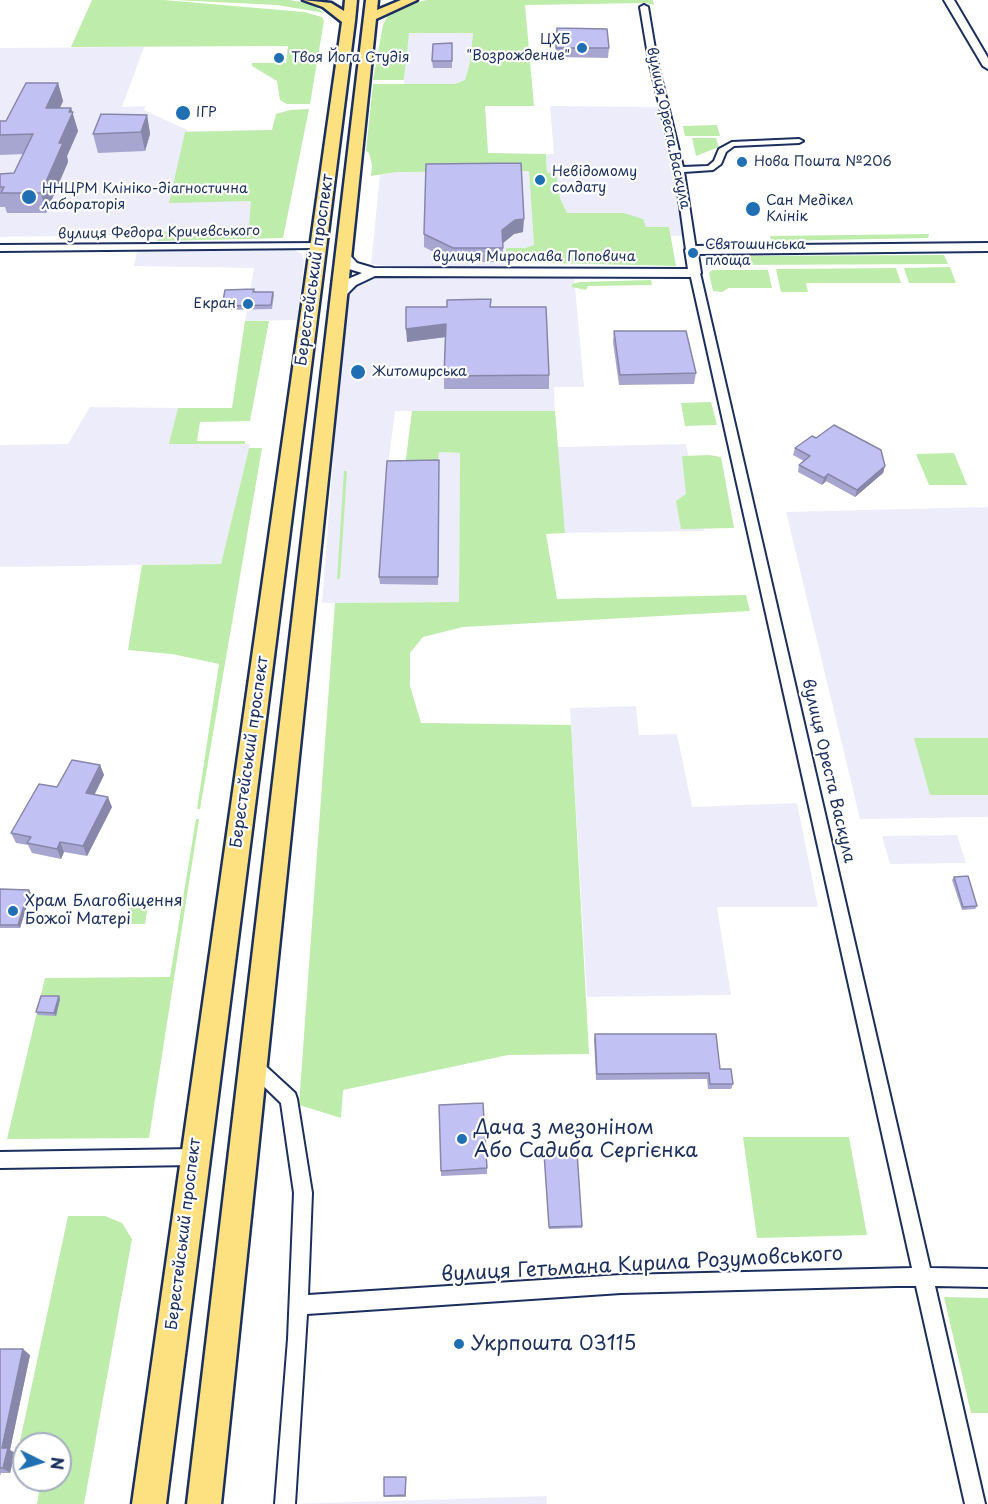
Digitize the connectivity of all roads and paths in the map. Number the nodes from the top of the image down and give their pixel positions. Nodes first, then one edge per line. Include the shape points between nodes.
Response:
1 (309, 0) edge
2 (372, 0) edge
3 (411, 0) edge
4 (949, 0) edge
5 (644, 7) dead end
6 (356, 13) edge
7 (988, 66) edge
8 (799, 141) dead end
9 (679, 170) junction
10 (318, 245) junction
11 (988, 247) edge
12 (0, 248) edge
13 (691, 250) junction
14 (342, 254) junction
15 (373, 272) junction
16 (695, 273) junction
17 (338, 295) junction
18 (252, 1064) junction
19 (194, 1157) junction
20 (0, 1160) edge
21 (925, 1277) junction
22 (988, 1278) edge
23 (299, 1305) junction
24 (149, 1504) edge
25 (204, 1504) edge
26 (285, 1504) edge
27 (975, 1504) edge

1 - 6 main road
2 - 6 main road, Берестейський проспект
3 - 6 main road
4 - 7 street
5 - 9 street, вулиця Ореста Васкула
6 - 10 main road, Берестейський проспект
6 - 14 main road, Берестейський проспект
8 - 9 street via 732,144 722,151 714,166
9 - 13 street, вулиця Ореста Васкула
10 - 12 street, вулиця Федора Кричевського
10 - 19 main road, Берестейський проспект
11 - 13 street
13 - 16 street
14 - 15 street, вулиця Мирослава Поповича via 353,266
14 - 17 main road, Берестейський проспект
15 - 16 street, вулиця Мирослава Поповича
15 - 17 street, вулиця Мирослава Поповича via 352,282
16 - 21 street, вулиця Ореста Васкула
17 - 18 main road, Берестейський проспект
18 - 23 street via 289,1100 303,1193
18 - 25 main road, Берестейський проспект
19 - 20 street
19 - 24 main road, Берестейський проспект
21 - 22 street, вулиця Гетьмана Кирила Розумовського
21 - 23 street, вулиця Гетьмана Кирила Розумовського via 621,1284
21 - 27 street, вулиця Ореста Васкула
23 - 26 street

